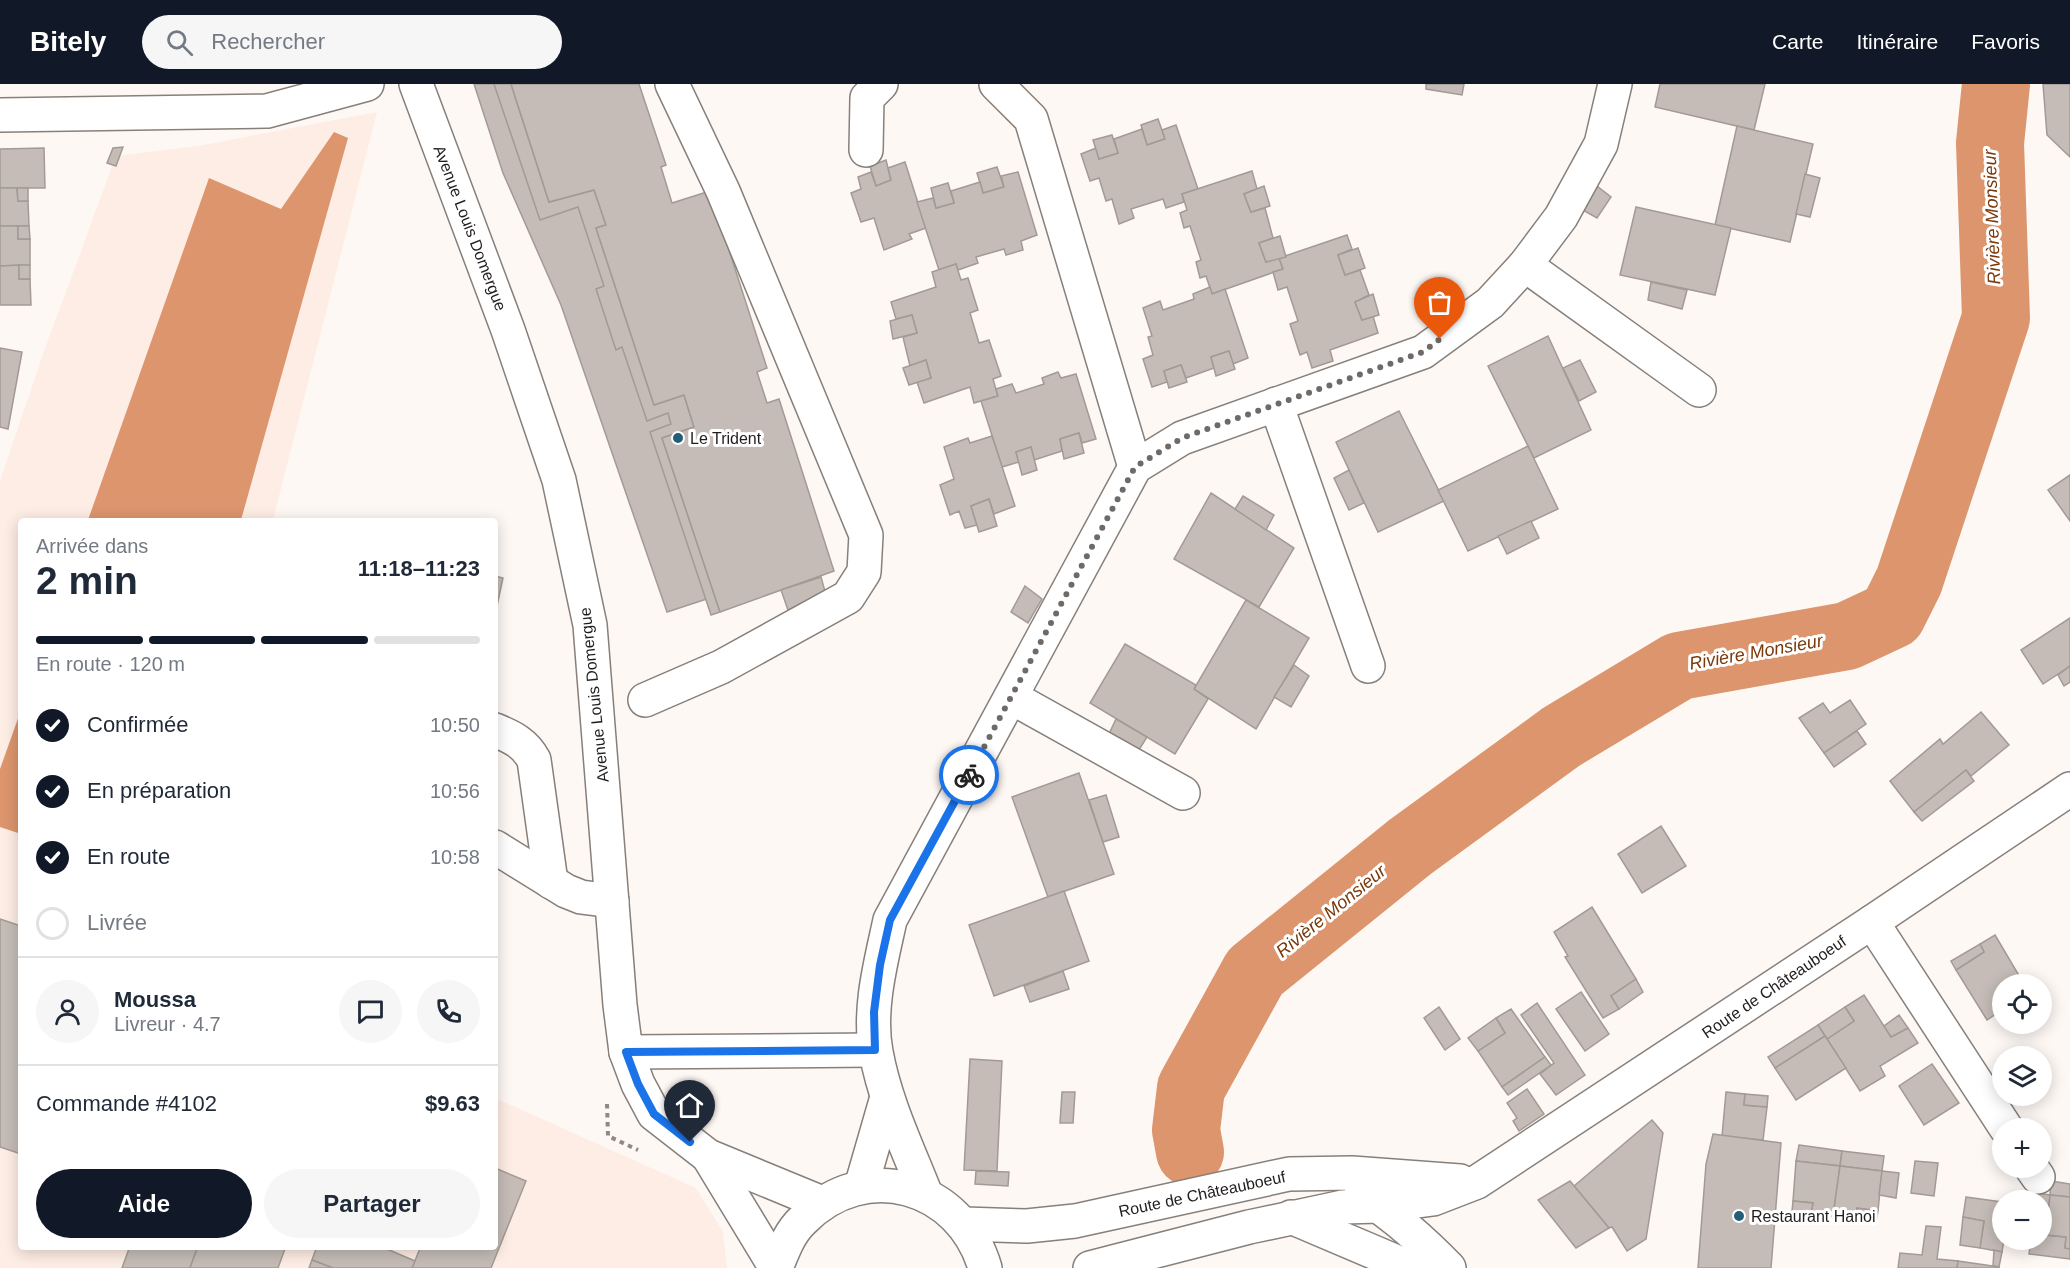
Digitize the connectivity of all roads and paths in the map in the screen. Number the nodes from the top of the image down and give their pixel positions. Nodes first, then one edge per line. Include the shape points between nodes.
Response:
1 (367, 84) edge
2 (416, 84) edge
3 (672, 84) edge
4 (882, 84) edge
5 (996, 84) edge
6 (1615, 84) edge
7 (0, 115) edge
8 (866, 150) dead end
9 (1525, 265) junction
10 (1699, 390) dead end
11 (1276, 404) junction
12 (1135, 467) junction
13 (1368, 666) dead end
14 (1011, 697) junction
15 (645, 700) dead end
16 (498, 731) edge
17 (2070, 789) edge
18 (1183, 794) dead end
19 (498, 849) edge
20 (551, 882) junction
21 (612, 901) junction
22 (1872, 922) junction
23 (875, 1050) junction
24 (626, 1052) junction
25 (887, 1097) junction
26 (607, 1101) dead end
27 (1999, 1118) edge
28 (608, 1136) dead end
29 (708, 1156) junction
30 (1331, 1174) junction
31 (1477, 1182) junction
32 (861, 1187) junction
33 (926, 1195) junction
34 (822, 1203) junction
35 (1380, 1206) junction
36 (1291, 1218) junction
37 (963, 1224) junction
38 (776, 1268) edge
39 (985, 1268) edge
40 (1090, 1268) edge
41 (1411, 1268) edge
42 (1449, 1268) edge

1 - 7 main road via 267,111
2 - 21 main road, Avenue Louis Domergue via 559,480 590,625
3 - 15 main road via 723,191 866,535 864,572 848,597 721,667
4 - 8 main road via 867,98
5 - 12 main road via 1031,119
6 - 9 main road via 1601,144 1561,217
9 - 10 main road
9 - 11 main road via 1490,303 1423,352
11 - 12 main road via 1182,438
11 - 13 main road
12 - 14 main road
14 - 18 main road
14 - 23 main road via 890,920 874,1012
16 - 20 main road via 516,739 534,760
17 - 22 main road, Route de Châteauboeuf
19 - 20 main road
20 - 21 main road via 581,897
21 - 24 main road, Avenue Louis Domergue
22 - 27 main road
22 - 31 main road, Route de Châteauboeuf
23 - 24 main road
23 - 25 main road
24 - 29 main road, Avenue Louis Domergue via 654,1114
25 - 32 main road
25 - 33 main road
26 - 28 path
29 - 34 main road, Avenue Louis Domergue
29 - 38 main road, Avenue Louis Domergue
30 - 31 main road, Route de Châteauboeuf
30 - 35 main road
30 - 37 main road, Route de Châteauboeuf via 1289,1174 1075,1221 1027,1226
31 - 35 main road, Route de Châteauboeuf via 1433,1199
32 - 33 main road via 894,1186
32 - 34 main road
33 - 37 main road
34 - 38 main road via 796,1228
35 - 36 main road, Route de Châteauboeuf via 1343,1207
35 - 42 main road
36 - 40 main road, Route de Châteauboeuf
36 - 41 main road
37 - 39 main road via 979,1248

